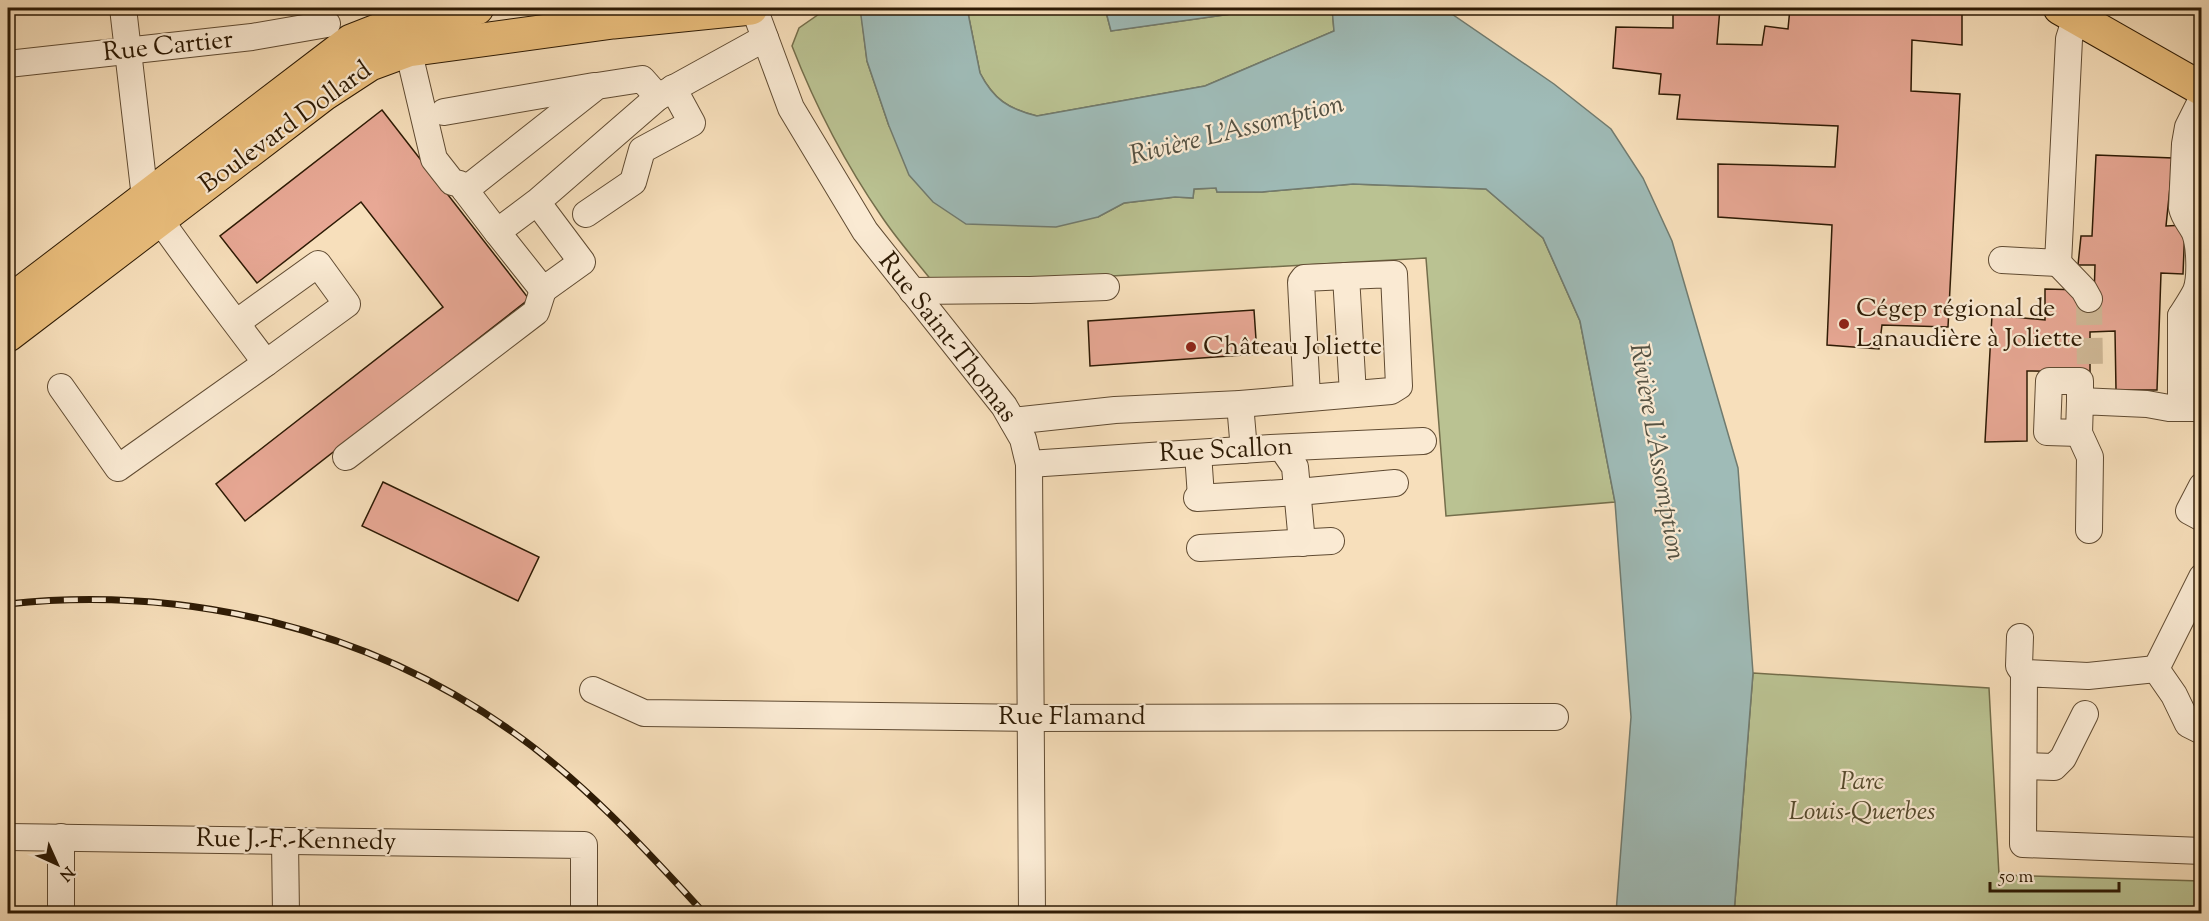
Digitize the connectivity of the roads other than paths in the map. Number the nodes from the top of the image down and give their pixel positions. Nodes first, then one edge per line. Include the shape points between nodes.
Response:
1 (123, 8) edge
2 (477, 8) edge
3 (753, 8) edge
4 (2068, 12) edge
5 (327, 24) dead end
6 (404, 26) edge
7 (765, 38) junction
8 (128, 51) junction
9 (8, 64) edge
10 (597, 86) junction
11 (2202, 89) edge
12 (666, 92) junction
13 (2202, 99) edge
14 (444, 112) dead end
15 (462, 187) junction
16 (537, 202) junction
17 (152, 209) junction
18 (586, 214) dead end
19 (496, 232) junction
20 (2002, 260) dead end
21 (2058, 263) junction
22 (1346, 276) junction
23 (1106, 286) dead end
24 (543, 290) junction
25 (912, 291) junction
26 (2089, 299) tunnel mouth
27 (8, 303) edge
28 (2192, 316) edge
29 (236, 323) junction
30 (8, 335) edge
31 (266, 363) junction
32 (2083, 385) junction
33 (61, 387) dead end
34 (1353, 394) junction
35 (1307, 398) junction
36 (1240, 404) junction
37 (2191, 408) edge
38 (1012, 421) junction
39 (2079, 433) junction
40 (1423, 441) dead end
41 (1282, 448) junction
42 (1244, 450) junction
43 (1198, 453) junction
44 (345, 457) dead end
45 (1029, 464) junction
46 (1395, 483) dead end
47 (2202, 486) edge
48 (1298, 492) junction
49 (2202, 518) edge
50 (2089, 530) dead end
51 (1331, 541) dead end
52 (1302, 543) junction
53 (1200, 548) dead end
54 (2202, 577) edge
55 (2020, 637) dead end
56 (2156, 669) junction
57 (2024, 673) junction
58 (593, 690) dead end
59 (2085, 714) dead end
60 (1555, 717) dead end
61 (1031, 718) junction
62 (2202, 731) edge
63 (2024, 766) junction
64 (8, 837) edge
65 (61, 837) junction
66 (285, 840) junction
67 (2202, 851) edge
68 (61, 914) edge
69 (286, 914) edge
70 (584, 914) edge
71 (1032, 914) edge

1 - 8 street
2 - 6 main road, Boulevard Dollard
3 - 6 main road, Boulevard Dollard via 613,22
3 - 7 street, Rue Saint-Thomas
4 - 11 main road
4 - 21 street
5 - 8 street, Rue Cartier
6 - 15 street via 433,148 446,155 461,175
6 - 17 main road, Boulevard Dollard via 351,41
7 - 12 street
7 - 25 street, Rue Saint-Thomas via 791,108 865,231
8 - 9 street, Rue Cartier
8 - 17 street
10 - 12 street via 642,79
10 - 14 street
10 - 15 street
12 - 16 street
12 - 18 street via 692,123 642,150 633,182
13 - 28 street via 2188,126 2182,208 2196,236 2199,253
15 - 19 street
16 - 19 street
16 - 24 street via 582,262
17 - 27 main road, Boulevard Dollard
17 - 29 street
17 - 30 main road, Boulevard Dollard
19 - 24 street
20 - 21 street
21 - 26 street
22 - 34 street
22 - 34 street via 1394,274 1399,386 1391,391
22 - 35 street via 1304,278 1301,282
23 - 25 street
24 - 44 street via 536,312
25 - 38 street, Rue Saint-Thomas
28 - 37 street
29 - 31 street
29 - 31 street via 318,264 347,304
31 - 33 street via 118,468
32 - 37 street via 2147,404
32 - 39 street
32 - 39 street via 2049,381 2047,432
34 - 35 street
35 - 36 street
36 - 38 street
36 - 42 street
38 - 45 street, Rue Saint-Thomas via 1023,439
39 - 50 street via 2090,457
40 - 41 street, Rue Scallon
41 - 42 street, Rue Scallon
41 - 48 street via 1295,467
42 - 43 street, Rue Scallon
43 - 45 street, Rue Scallon
43 - 48 street via 1199,498
45 - 61 street, Rue Saint-Thomas
46 - 48 street
47 - 49 street via 2189,511
48 - 52 street
51 - 52 street
52 - 53 street
54 - 56 street
55 - 57 street via 2019,666
56 - 57 street via 2088,676
56 - 62 street via 2188,724
57 - 63 street
58 - 61 street, Rue Flamand via 644,713
59 - 63 street via 2063,758 2054,767
60 - 61 street, Rue Flamand
61 - 71 street, Rue Saint-Thomas
63 - 67 street via 2023,844
64 - 65 street, Rue J.-F.-Kennedy
65 - 66 street, Rue J.-F.-Kennedy
65 - 68 street
66 - 69 street
66 - 70 street, Rue J.-F.-Kennedy via 584,845

